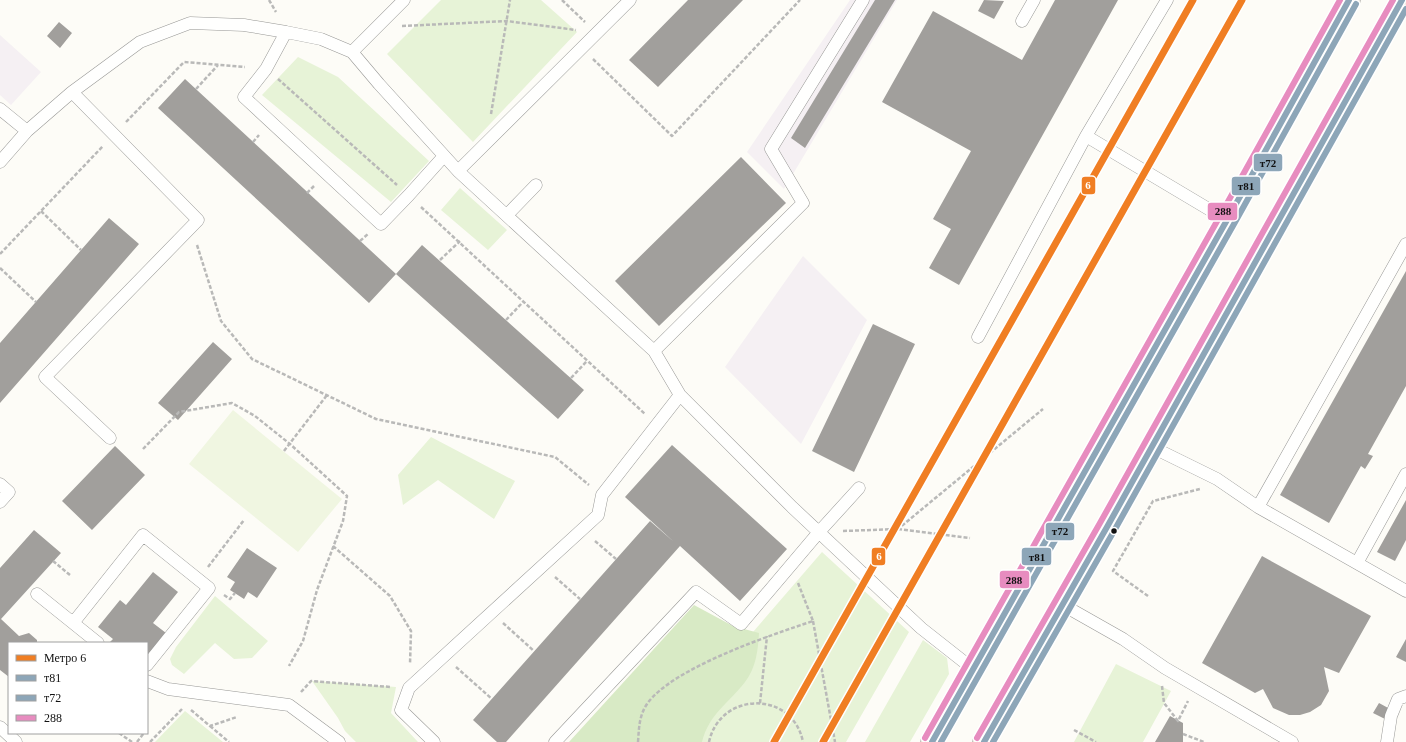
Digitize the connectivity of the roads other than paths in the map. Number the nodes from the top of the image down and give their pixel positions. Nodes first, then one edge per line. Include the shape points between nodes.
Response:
1 (404, 0) edge
2 (630, 0) edge
3 (863, 0) edge
4 (1034, 0) edge
5 (1167, 0) edge
6 (1348, 0) edge
7 (1402, 0) edge
8 (1022, 21) dead end
9 (286, 32) junction
10 (352, 52) junction
11 (72, 92) junction
12 (0, 109) edge
13 (27, 131) junction
14 (1086, 136) junction
15 (444, 156) junction
16 (0, 162) edge
17 (458, 171) junction
18 (536, 185) dead end
19 (507, 215) junction
20 (1227, 220) junction
21 (1406, 244) edge
22 (978, 337) dead end
23 (654, 352) junction
24 (680, 396) junction
25 (110, 438) dead end
26 (1152, 447) junction
27 (1406, 474) edge
28 (0, 484) edge
29 (859, 488) dead end
30 (0, 502) edge
31 (1258, 507) junction
32 (819, 532) junction
33 (1356, 563) junction
34 (1406, 591) edge
35 (38, 594) dead end
36 (1063, 605) junction
37 (73, 623) junction
38 (97, 642) edge
39 (148, 664) edge
40 (973, 669) junction
41 (148, 681) edge
42 (1406, 696) edge
43 (0, 727) edge
44 (16, 742) edge
45 (339, 742) edge
46 (434, 742) edge
47 (556, 742) edge
48 (932, 742) edge
49 (984, 742) edge
50 (1292, 742) edge
51 (1387, 742) edge

1 - 10 lane
2 - 17 lane
3 - 23 lane via 771,149 804,203
4 - 8 lane
5 - 14 lane
6 - 20 main road
7 - 26 main road
9 - 10 lane via 322,39
9 - 11 lane via 244,25 190,23 140,42
9 - 15 lane via 266,69 244,97 381,224
10 - 15 lane
11 - 13 lane
11 - 25 lane via 198,220 45,377
12 - 13 lane
13 - 16 lane
14 - 20 lane
14 - 22 lane
15 - 17 lane
17 - 19 lane
18 - 19 lane
19 - 23 lane
20 - 40 main road
21 - 31 lane
23 - 24 lane
24 - 32 lane
24 - 46 lane via 602,495 598,515 408,688 401,710
26 - 31 lane via 1216,479
26 - 36 main road
27 - 33 lane
28 - 30 lane via 9,492
29 - 32 lane
31 - 33 lane
32 - 40 lane via 922,628
32 - 47 lane via 741,624 696,592
33 - 34 lane
35 - 37 lane
36 - 49 main road
36 - 50 lane
37 - 38 lane
37 - 39 lane via 143,535 209,588
40 - 48 main road
41 - 45 lane via 168,689 289,705
42 - 51 lane via 1398,699
43 - 44 lane

